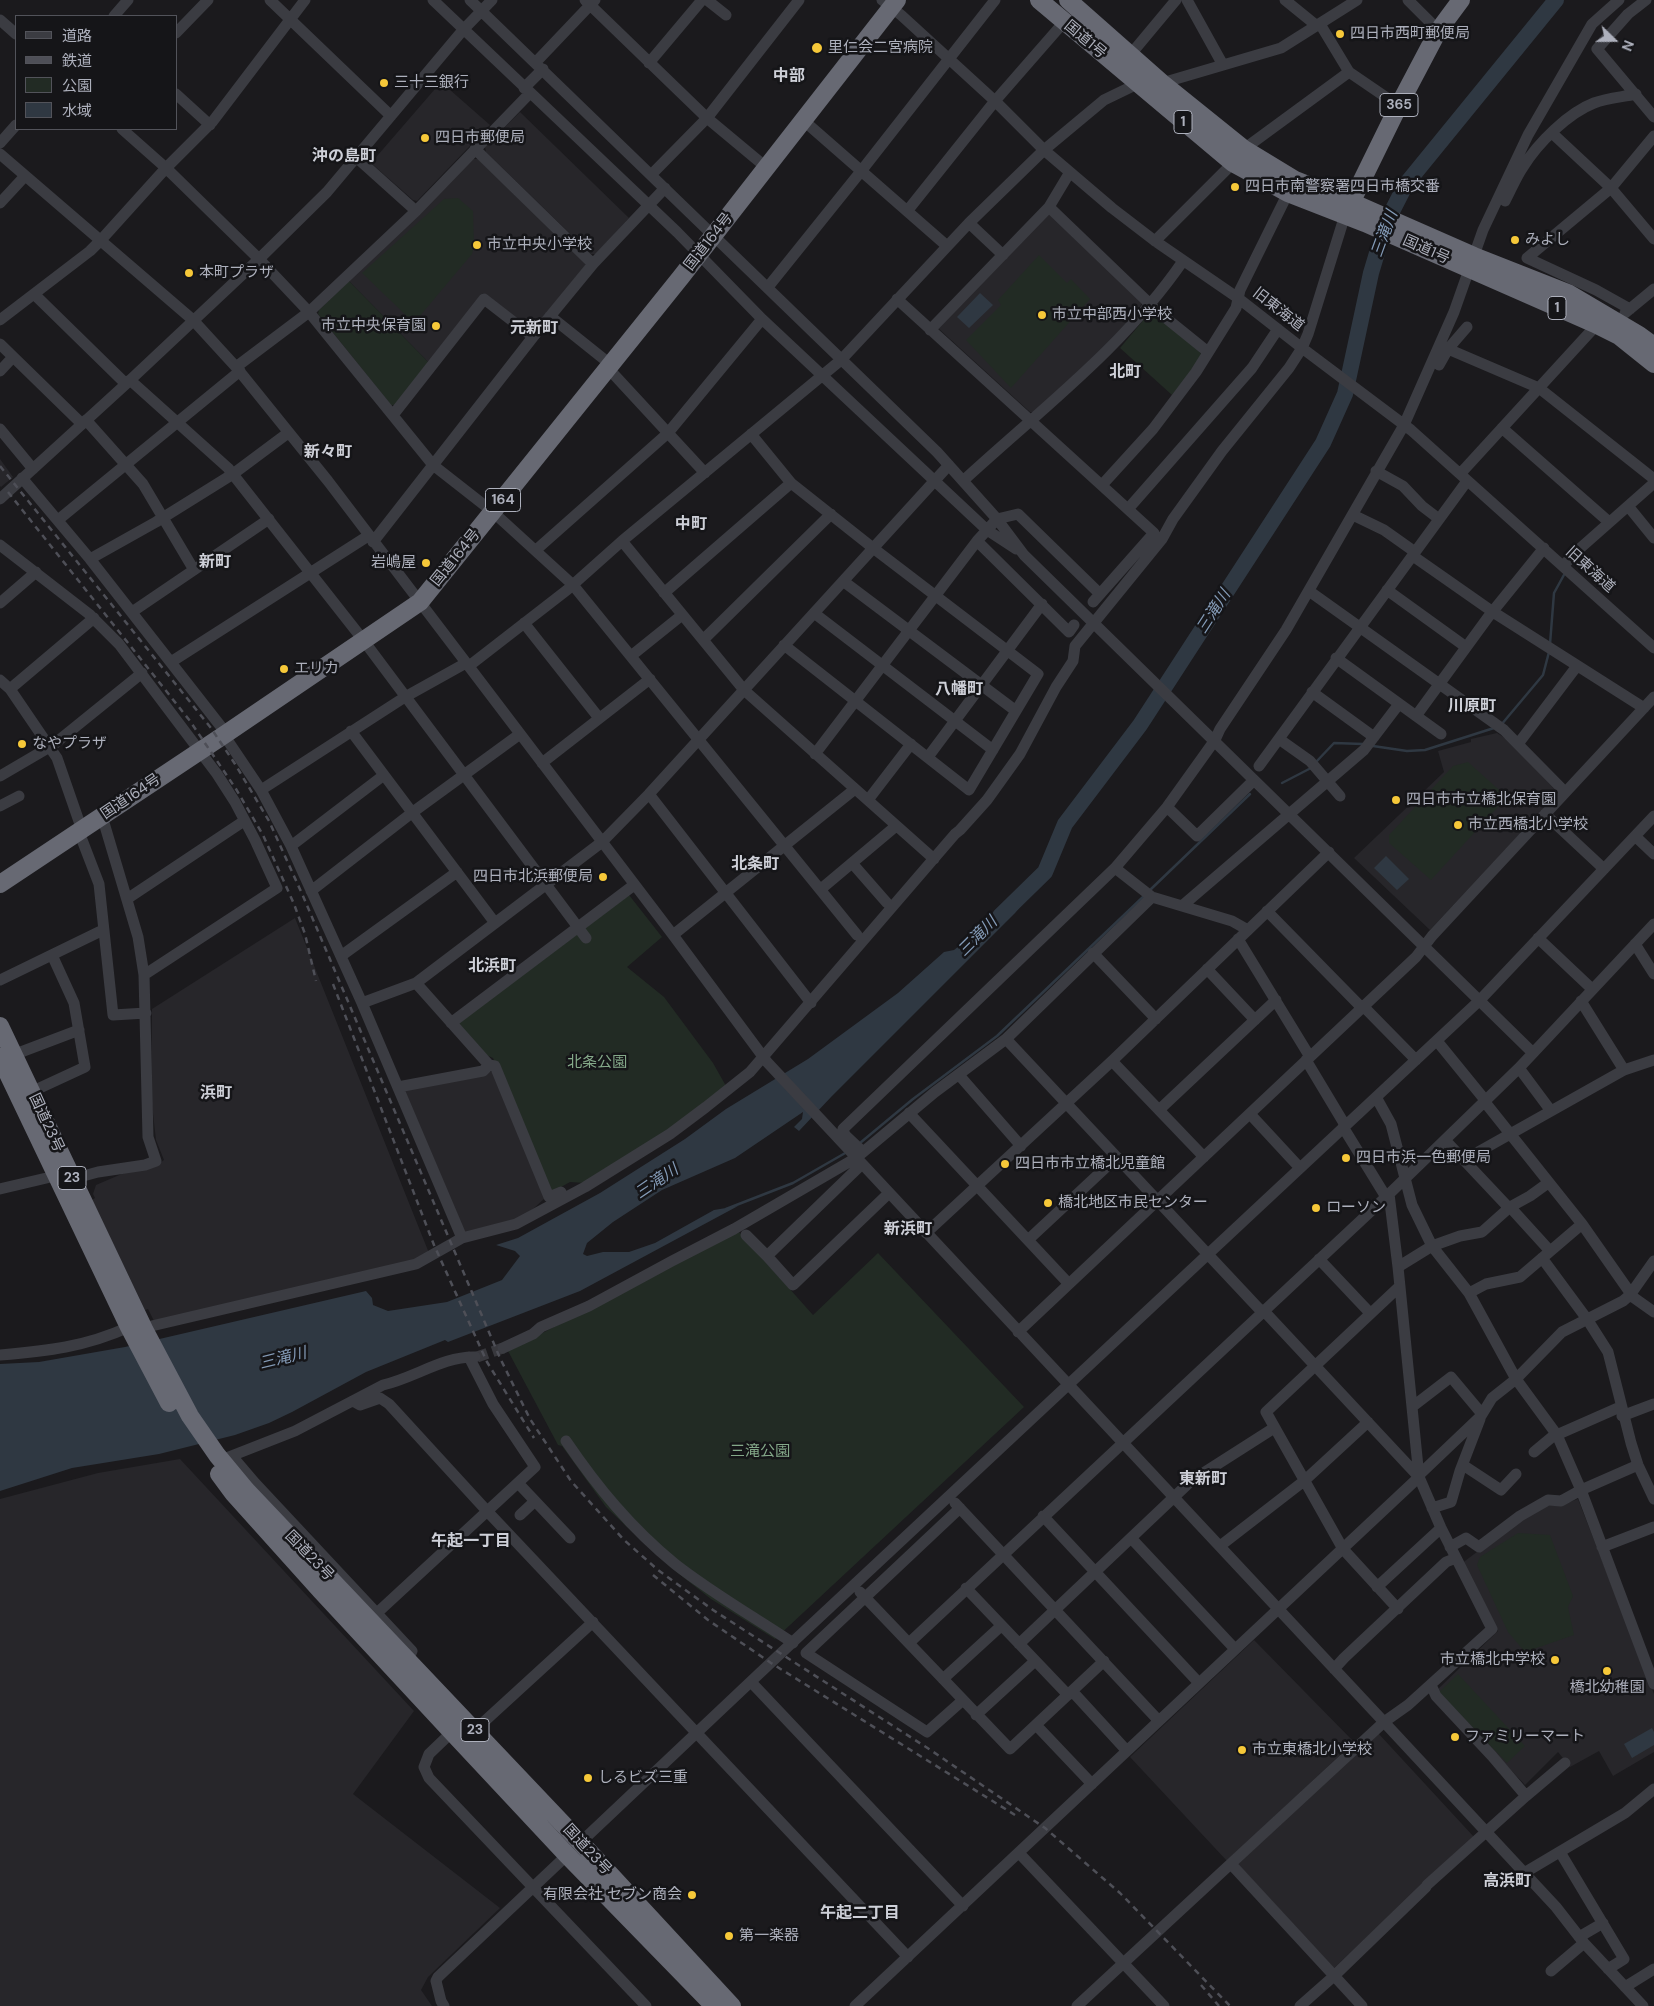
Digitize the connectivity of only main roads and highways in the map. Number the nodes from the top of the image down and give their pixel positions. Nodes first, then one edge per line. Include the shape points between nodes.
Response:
1 (1039, 0) edge
2 (1068, 0) edge
3 (1461, 0) edge
4 (890, 2) edge
5 (1348, 209) junction
6 (1464, 260) junction
7 (1654, 346) edge
8 (1654, 364) edge
9 (0, 884) edge
10 (0, 1026) edge
11 (7, 1056) edge
12 (64, 1177) junction
13 (219, 1457) junction
14 (714, 2006) edge
15 (732, 2006) edge

1 - 5 highway, 国道1号 / 1 via 1233,163 1288,193
2 - 5 highway, 国道1号 / 1 via 1162,83 1244,149
3 - 5 highway, 365 via 1434,39
4 - 9 highway, 国道164号 / 164 via 699,255 420,602
5 - 6 highway, 国道1号 / 1
6 - 7 highway, 国道1号 / 1 via 1568,293
6 - 8 highway, 国道1号 / 1 via 1619,336
10 - 11 highway, 国道23号 / 23
11 - 12 highway, 国道23号 / 23
11 - 12 highway, 国道23号 / 23 via 31,1092
12 - 13 highway, 国道23号 / 23 via 176,1415
13 - 14 highway, 国道23号 / 23 via 233,1494 567,1855
13 - 15 highway, 国道23号 / 23 via 246,1490 581,1842

